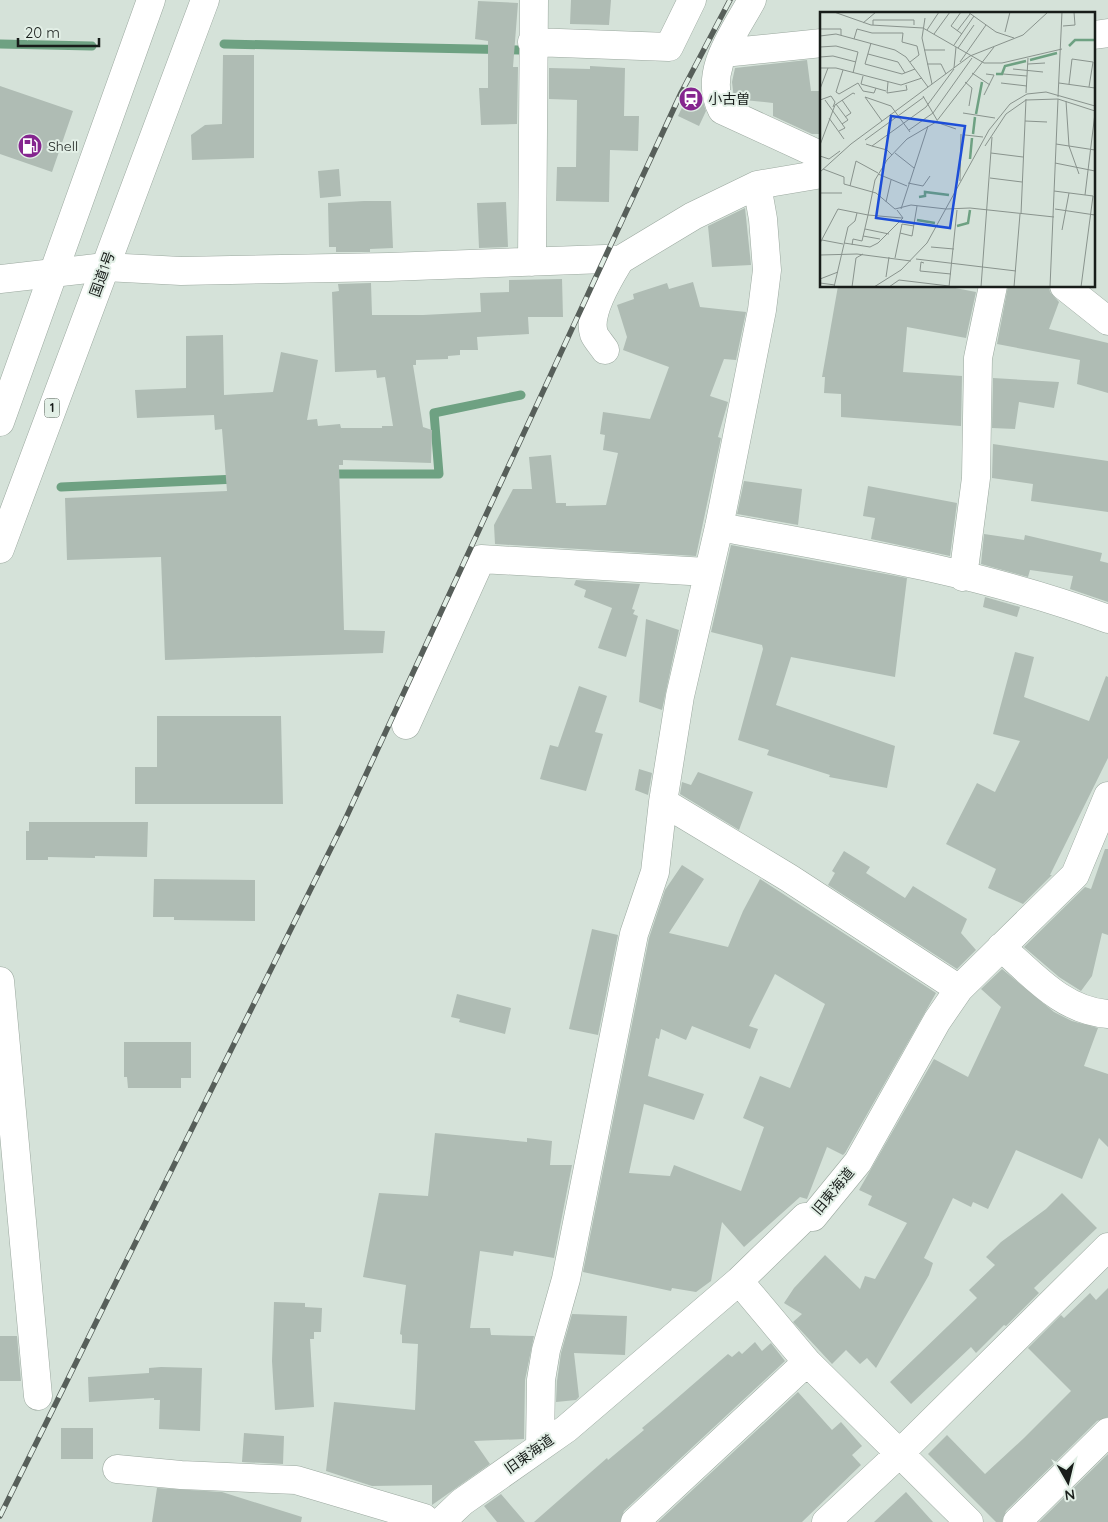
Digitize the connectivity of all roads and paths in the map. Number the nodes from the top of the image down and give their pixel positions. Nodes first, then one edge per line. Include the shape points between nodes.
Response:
1 (151, 0) edge
2 (205, 0) edge
3 (534, 0) edge
4 (692, 0) edge
5 (742, 5) edge
6 (532, 42) junction
7 (820, 43) edge
8 (723, 53) junction
9 (820, 155) edge
10 (820, 174) edge
11 (757, 185) junction
12 (620, 260) junction
13 (532, 262) junction
14 (104, 267) junction
15 (54, 274) junction
16 (0, 278) edge
17 (992, 288) edge
18 (1067, 288) edge
19 (1108, 321) edge
20 (605, 350) dead end
21 (0, 422) edge
22 (719, 527) junction
23 (0, 549) edge
24 (707, 572) junction
25 (963, 578) junction
26 (1108, 619) edge
27 (406, 725) dead end
28 (1108, 796) edge
29 (663, 802) junction
30 (1001, 947) junction
31 (0, 981) edge
32 (959, 989) junction
33 (1108, 1014) edge
34 (1108, 1247) edge
35 (739, 1281) junction
36 (807, 1362) junction
37 (38, 1396) dead end
38 (1108, 1432) edge
39 (540, 1446) junction
40 (899, 1454) junction
41 (117, 1469) dead end
42 (426, 1522) edge
43 (441, 1522) edge
44 (635, 1522) edge
45 (826, 1522) edge
46 (969, 1522) edge
47 (1017, 1522) edge

1 - 15 main road
2 - 14 main road, 国道1号 / 1
3 - 6 main road
4 - 6 main road via 669,47
5 - 8 main road
6 - 13 main road
7 - 8 main road
8 - 9 main road via 718,64 715,90 722,110
10 - 11 main road
11 - 12 main road via 693,216
11 - 22 main road via 763,219 766,278
12 - 13 main road
12 - 20 main road via 606,283 594,315 594,333
13 - 14 main road via 181,271
14 - 15 main road
14 - 23 main road, 国道1号 / 1
15 - 16 main road
15 - 21 main road
17 - 25 main road via 978,358 976,478
18 - 19 main road
22 - 24 main road
22 - 25 main road via 834,548
24 - 27 main road via 481,559
24 - 29 main road via 680,696
25 - 26 main road
28 - 30 main road, 旧東海道 via 1075,875
29 - 32 main road via 788,878
29 - 39 main road via 656,872 634,934 566,1279 546,1350 541,1380
30 - 32 main road, 旧東海道
30 - 33 main road via 1057,997 1093,1013
31 - 37 main road
32 - 35 main road, 旧東海道 via 937,1020 858,1162 812,1217 805,1217
34 - 40 main road
35 - 36 main road
35 - 39 main road, 旧東海道 via 566,1429
36 - 40 main road
36 - 44 main road
38 - 47 main road
39 - 43 main road, 旧東海道 via 462,1502
40 - 45 main road
40 - 46 main road
41 - 42 main road via 296,1480 424,1518

